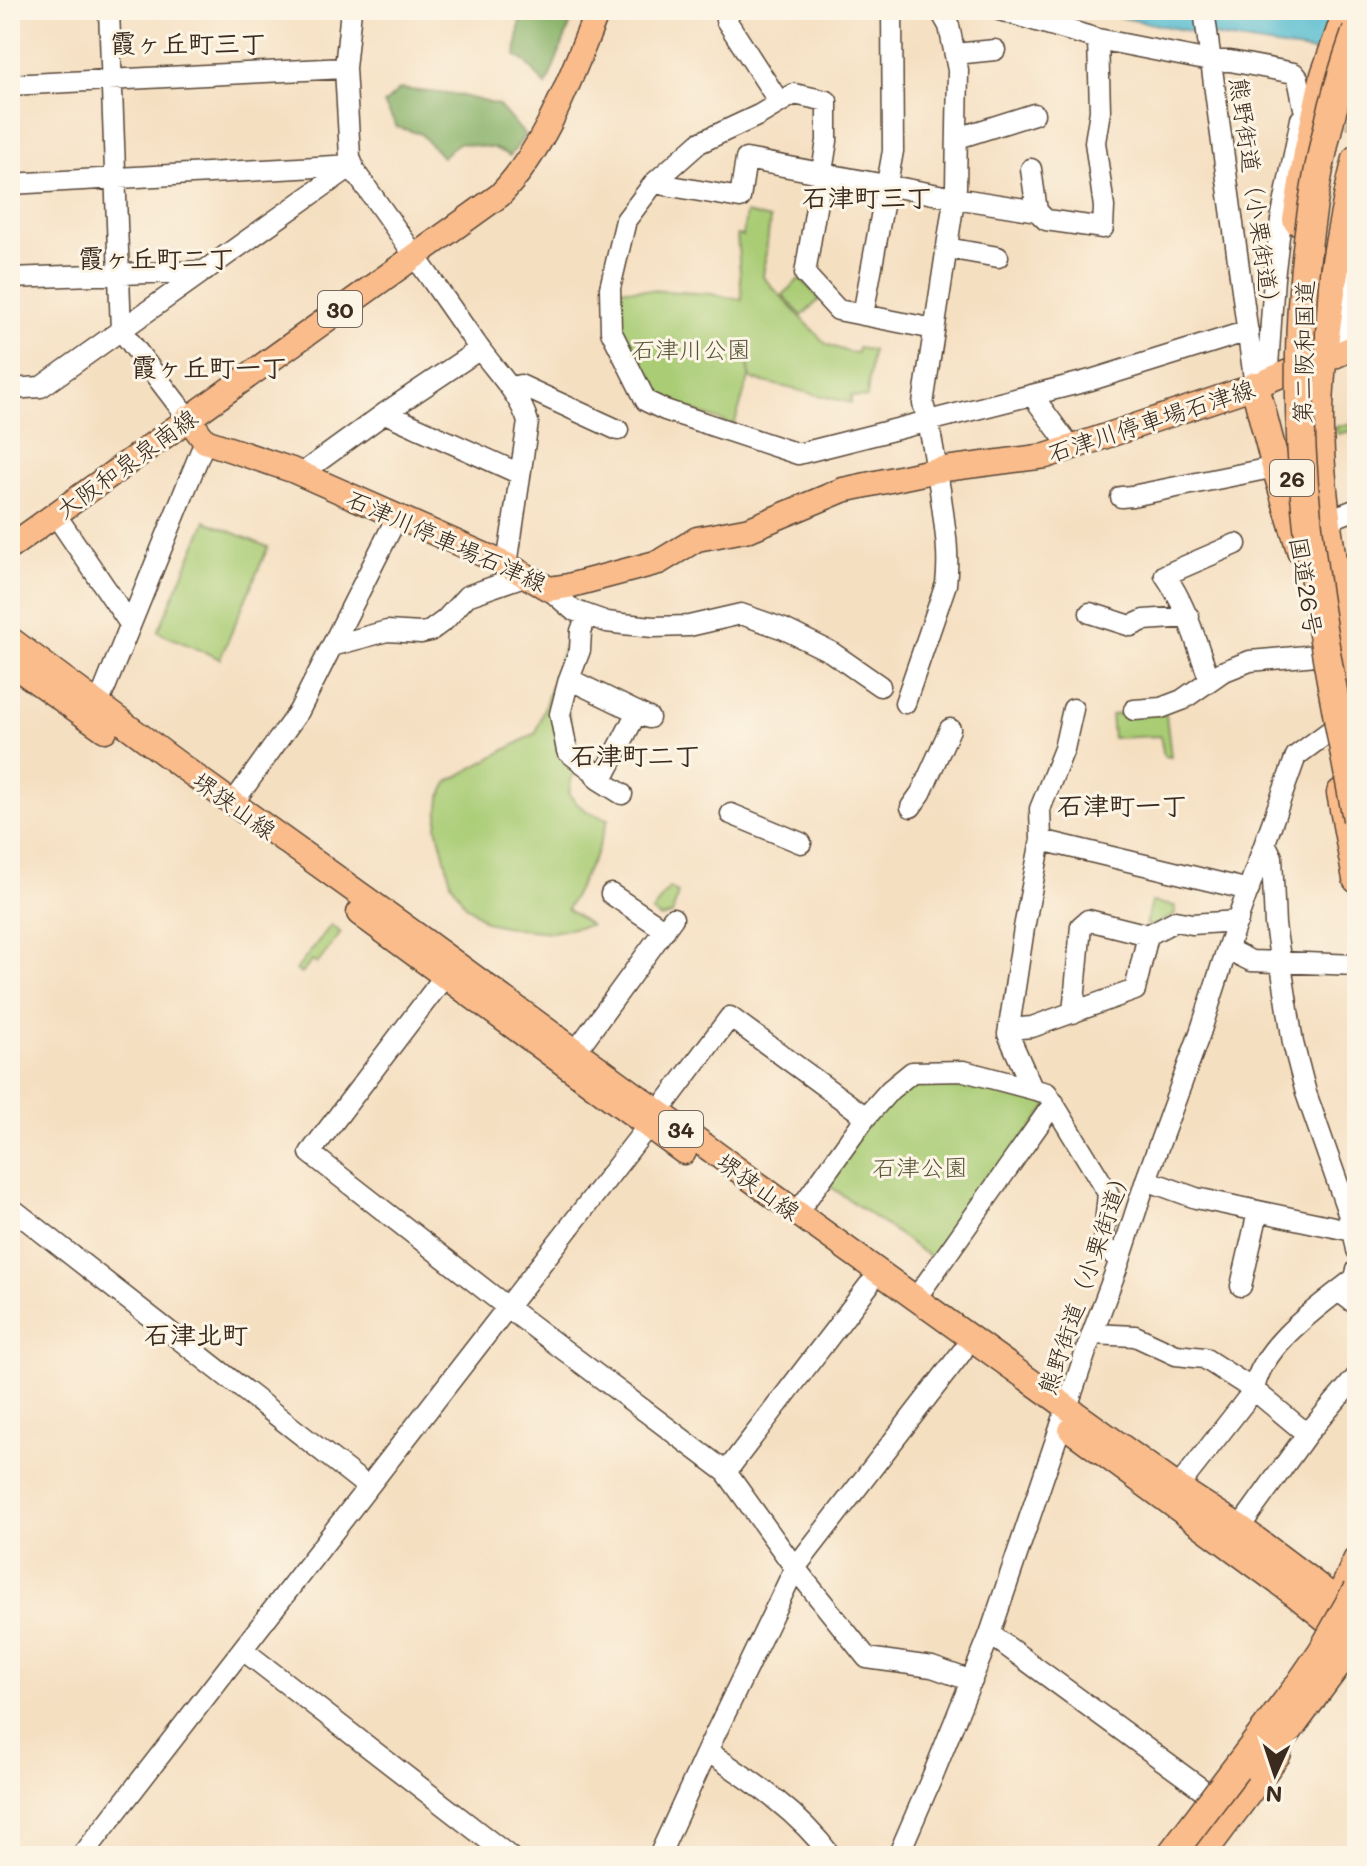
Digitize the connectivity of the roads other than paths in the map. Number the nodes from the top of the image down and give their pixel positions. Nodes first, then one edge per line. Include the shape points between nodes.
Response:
1 (109, 10) edge
2 (351, 10) edge
3 (598, 10) edge
4 (731, 10) edge
5 (892, 10) edge
6 (940, 10) edge
7 (999, 10) edge
8 (1204, 10) edge
9 (1348, 10) edge
10 (1357, 30) edge
11 (1098, 39) junction
12 (995, 50) dead end
13 (955, 54) junction
14 (1210, 56) junction
15 (345, 68) junction
16 (112, 80) junction
17 (10, 85) edge
18 (1357, 91) edge
19 (779, 102) junction
20 (1034, 114) dead end
21 (958, 138) junction
22 (1357, 159) edge
23 (353, 165) junction
24 (1031, 169) dead end
25 (821, 173) junction
26 (115, 179) junction
27 (654, 183) junction
28 (10, 184) edge
29 (887, 185) junction
30 (955, 198) junction
31 (1037, 211) junction
32 (1357, 231) edge
33 (947, 248) junction
34 (415, 255) junction
35 (998, 257) dead end
36 (205, 271) junction
37 (119, 273) junction
38 (10, 278) edge
39 (1354, 284) edge
40 (863, 315) junction
41 (934, 329) junction
42 (121, 330) junction
43 (1248, 331) junction
44 (480, 349) junction
45 (1340, 354) edge
46 (1270, 380) junction
47 (511, 388) junction
48 (10, 389) edge
49 (1032, 395) junction
50 (385, 413) junction
51 (188, 418) junction
52 (929, 422) junction
53 (618, 430) dead end
54 (205, 441) junction
55 (1071, 448) junction
56 (1276, 467) junction
57 (937, 470) junction
58 (301, 474) junction
59 (520, 474) junction
60 (1121, 497) dead end
61 (1357, 509) edge
62 (55, 514) junction
63 (397, 517) junction
64 (1326, 521) junction
65 (1236, 544) dead end
66 (10, 547) edge
67 (1301, 550) junction
68 (515, 570) junction
69 (549, 589) junction
70 (1348, 604) edge
71 (1090, 613) dead end
72 (587, 615) junction
73 (1189, 617) junction
74 (130, 624) junction
75 (10, 639) edge
76 (332, 646) junction
77 (1317, 655) junction
78 (10, 663) edge
79 (569, 679) junction
80 (1210, 680) junction
81 (880, 686) dead end
82 (1357, 697) edge
83 (96, 703) junction
84 (905, 703) dead end
85 (1073, 709) dead end
86 (1134, 710) dead end
87 (950, 729) dead end
88 (1330, 731) junction
89 (1357, 742) edge
90 (602, 780) junction
91 (622, 794) dead end
92 (233, 803) junction
93 (911, 807) dead end
94 (731, 814) dead end
95 (1357, 819) edge
96 (1041, 840) junction
97 (801, 843) dead end
98 (1266, 845) junction
99 (1357, 879) edge
100 (1249, 890) junction
101 (611, 894) dead end
102 (1238, 921) junction
103 (1148, 935) junction
104 (1227, 949) junction
105 (1281, 963) junction
106 (1357, 965) edge
107 (444, 977) junction
108 (1073, 1013) junction
109 (1009, 1029) junction
110 (576, 1051) junction
111 (1032, 1088) junction
112 (1054, 1103) junction
113 (866, 1117) junction
114 (653, 1119) junction
115 (1146, 1180) junction
116 (10, 1207) edge
117 (1258, 1212) junction
118 (797, 1213) junction
119 (1355, 1240) edge
120 (1120, 1260) junction
121 (1357, 1270) edge
122 (869, 1285) junction
123 (1241, 1286) dead end
124 (1338, 1291) junction
125 (916, 1298) junction
126 (1357, 1305) edge
127 (507, 1307) junction
128 (1092, 1334) junction
129 (962, 1352) junction
130 (1357, 1376) edge
131 (1254, 1390) junction
132 (1065, 1416) junction
133 (1307, 1434) junction
134 (726, 1472) junction
135 (368, 1487) junction
136 (1178, 1487) junction
137 (1240, 1527) junction
138 (1357, 1561) edge
139 (795, 1568) junction
140 (1348, 1612) edge
141 (990, 1634) junction
142 (1357, 1638) edge
143 (243, 1650) junction
144 (1357, 1652) edge
145 (972, 1681) junction
146 (707, 1751) junction
147 (1210, 1795) junction
148 (1203, 1855) edge
149 (82, 1856) edge
150 (509, 1856) edge
151 (659, 1856) edge
152 (831, 1856) edge
153 (898, 1856) edge
154 (1168, 1856) edge

1 - 16 street
2 - 15 street
3 - 34 main road, 大阪和泉泉南線 / 30 via 551,122 529,160 500,195
4 - 19 street via 726,20
5 - 29 street via 893,151
6 - 13 street
7 - 11 street
8 - 14 street, 熊野街道（小栗街道）
9 - 46 highway, 国道26号 / 26 via 1325,75 1308,153 1289,297
10 - 95 highway, 第二阪和国道 / 26, bridge via 1328,124 1313,203 1300,379 1312,557
11 - 14 street
11 - 31 street via 1100,111 1095,142 1103,228 1046,220
12 - 13 street
13 - 21 street
14 - 43 street, 熊野街道（小栗街道）
14 - 46 street via 1294,73 1307,108 1281,220
15 - 16 street
15 - 23 street
16 - 17 street
16 - 26 street
18 - 89 highway, 第二阪和国道 / 26 via 1324,248 1314,393 1321,524
19 - 25 street via 794,94 827,101
19 - 27 street via 699,143
20 - 21 street
21 - 30 street
22 - 45 highway, 国道26号 / 26 via 1340,235
23 - 26 street
23 - 34 street
23 - 36 street
24 - 31 street
25 - 27 street via 746,159 740,198
25 - 29 street
25 - 40 street via 805,274 838,310
26 - 28 street
26 - 37 street
27 - 52 street via 626,220 610,288 611,331 646,401 798,454
29 - 30 street
29 - 40 street
30 - 31 street
30 - 33 street
32 - 39 street
33 - 35 street
33 - 41 street
34 - 44 street
34 - 51 main road, 大阪和泉泉南線 / 30
36 - 37 street
36 - 42 street
37 - 38 street
37 - 42 street
39 - 45 street
40 - 41 street
41 - 52 street via 923,404
42 - 48 street via 41,387
42 - 51 street
43 - 46 street, 熊野街道（小栗街道）
43 - 49 street
44 - 47 street
44 - 50 street
45 - 46 main road, 石津川停車場石津線
45 - 64 highway, 国道26号 / 26 via 1319,430
46 - 55 main road, 石津川停車場石津線
46 - 56 highway
46 - 67 highway, 国道26号 / 26 via 1288,441
47 - 53 street via 520,385
47 - 59 street via 528,422
49 - 52 street
49 - 55 street
50 - 58 street
50 - 59 street
51 - 54 main road
51 - 62 main road, 大阪和泉泉南線 / 30
52 - 57 street
54 - 58 main road, 石津川停車場石津線
54 - 74 street
55 - 57 main road, 石津川停車場石津線
56 - 60 street
56 - 67 highway
57 - 69 main road, 石津川停車場石津線 via 843,490 750,529 697,539 659,562
57 - 84 street via 946,584
58 - 63 main road, 石津川停車場石津線
59 - 68 street
61 - 64 street
62 - 66 main road, 大阪和泉泉南線 / 30
62 - 74 street
63 - 68 main road, 石津川停車場石津線
63 - 76 street
64 - 70 highway, 国道26号 / 26
65 - 73 street via 1165,575
67 - 77 highway, 国道26号 / 26
68 - 69 main road, 石津川停車場石津線
68 - 76 street via 467,596 430,631 387,631
69 - 72 street
70 - 82 highway, 国道26号 / 26
71 - 73 street via 1131,626
72 - 79 street
72 - 81 street via 653,627 689,626 741,614 831,652
73 - 80 street
74 - 83 street
75 - 83 main road, 堺狭山線 / 34
76 - 92 street via 299,711
77 - 80 street via 1250,661
77 - 88 highway, 国道26号 / 26
78 - 107 main road, 堺狭山線 / 34
79 - 90 street via 560,714 567,751
79 - 90 street via 643,715
80 - 86 street via 1182,700
83 - 92 main road, 堺狭山線 / 34
85 - 96 street via 1040,809
87 - 93 street
88 - 98 street, 熊野街道（小栗街道） via 1296,756
88 - 99 highway, 国道26号 / 26
90 - 91 street
92 - 110 main road, 堺狭山線 / 34
94 - 97 street
96 - 100 street
96 - 109 street
98 - 100 street, 熊野街道（小栗街道）
98 - 105 street via 1272,857
100 - 102 street, 熊野街道（小栗街道）
101 - 110 street via 669,924
102 - 103 street via 1175,921
102 - 104 street, 熊野街道（小栗街道）
103 - 108 street via 1135,990
103 - 108 street via 1088,920 1081,926
104 - 105 street via 1251,961
104 - 115 street, 熊野街道（小栗街道）
105 - 106 street
105 - 119 street via 1306,1093
107 - 114 main road, 堺狭山線 / 34
107 - 127 street via 310,1153
108 - 109 street
109 - 111 street
110 - 114 main road, 堺狭山線 / 34
111 - 112 street via 1047,1093
111 - 113 street via 964,1071 912,1072
112 - 120 street via 1108,1193 1103,1246
112 - 125 street
113 - 114 street via 730,1017
113 - 118 street
114 - 118 main road, 堺狭山線 / 34
114 - 122 main road, 堺狭山線 / 34
114 - 127 street
115 - 117 street
115 - 120 street, 熊野街道（小栗街道）
116 - 135 street
117 - 119 street
117 - 123 street
118 - 125 main road, 堺狭山線 / 34
120 - 128 street, 熊野街道（小栗街道）
121 - 124 street
122 - 129 main road, 堺狭山線 / 34
122 - 134 street
124 - 126 street
124 - 131 street via 1285,1335 1257,1376
125 - 132 main road, 堺狭山線 / 34
127 - 134 street
127 - 135 street
128 - 131 street via 1135,1336 1176,1355 1204,1358
128 - 132 street, 熊野街道（小栗街道）
129 - 132 main road, 堺狭山線 / 34
129 - 139 street
130 - 133 street
131 - 133 street
131 - 136 street
132 - 136 main road, 堺狭山線 / 34
132 - 140 main road, 堺狭山線 / 34 via 1294,1594
132 - 141 street, 熊野街道（小栗街道）
133 - 137 street
134 - 139 street
135 - 143 street
136 - 137 main road, 堺狭山線 / 34
137 - 140 main road, 堺狭山線 / 34
138 - 140 highway
139 - 145 street via 867,1658 932,1667
139 - 146 street
140 - 142 main road, 堺狭山線 / 34
140 - 147 highway
140 - 148 highway, bridge via 1338,1663
140 - 154 highway, bridge via 1300,1684
141 - 145 street, 熊野街道（小栗街道）
141 - 147 street
143 - 149 street
143 - 150 street
144 - 148 highway
145 - 153 street, 熊野街道（小栗街道）
146 - 151 street
146 - 152 street via 795,1817
147 - 154 highway

